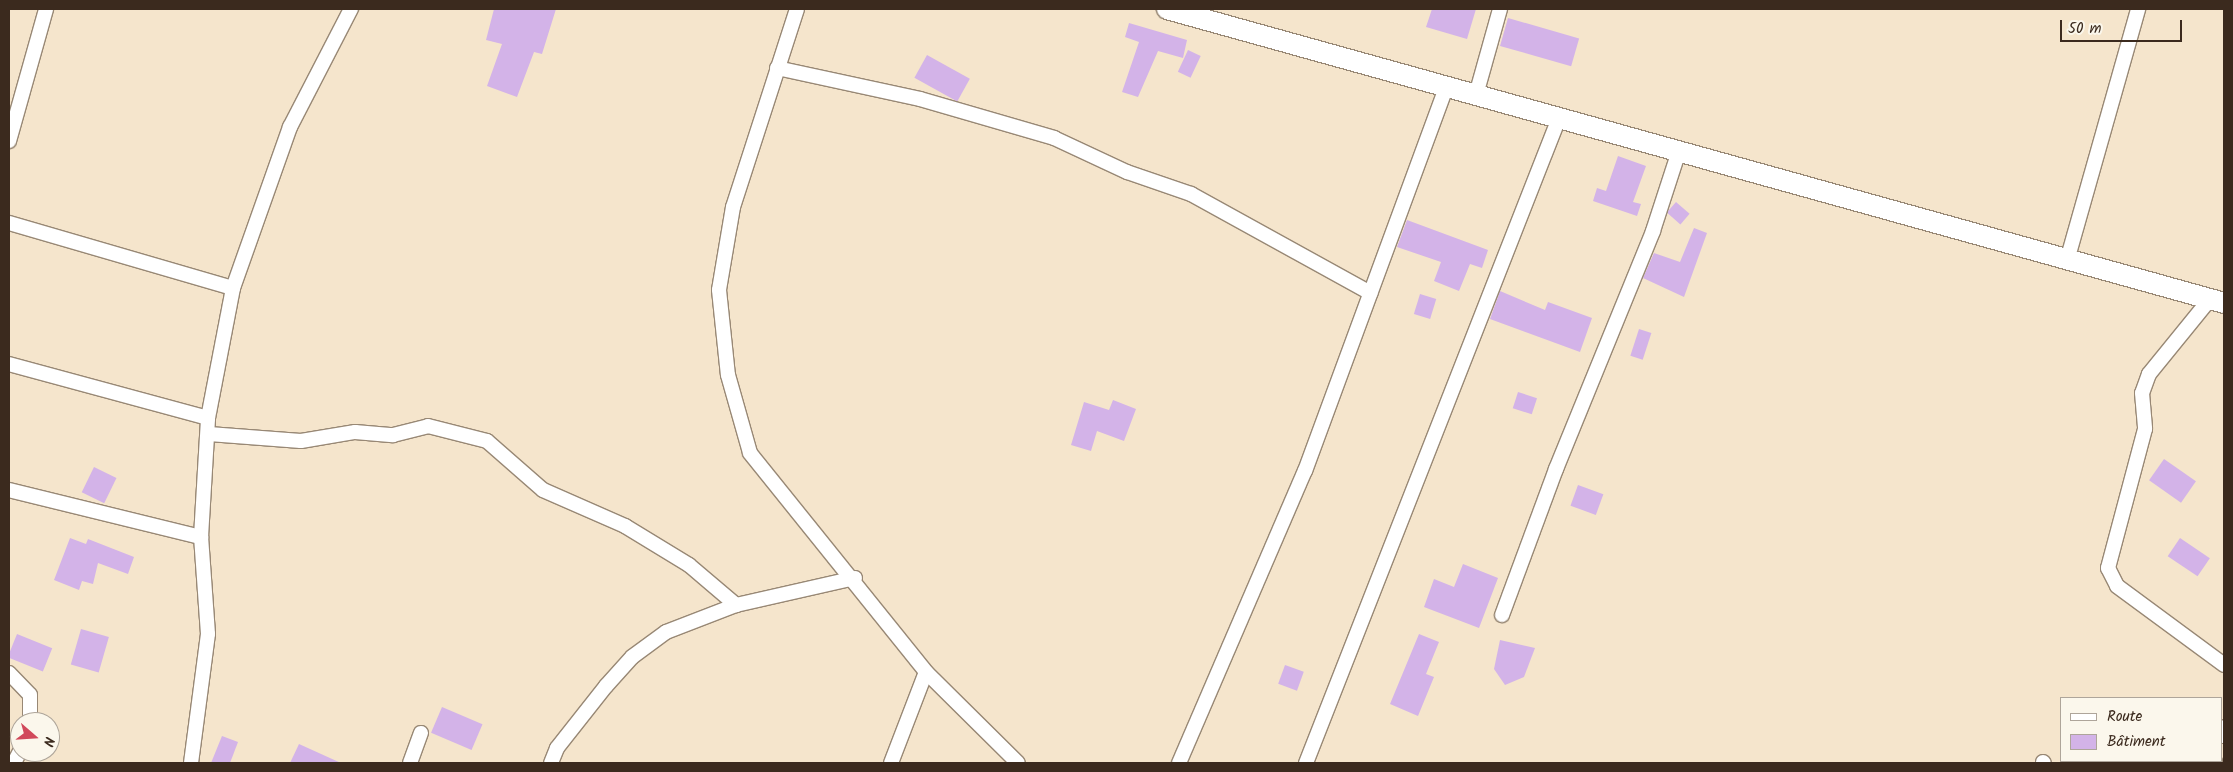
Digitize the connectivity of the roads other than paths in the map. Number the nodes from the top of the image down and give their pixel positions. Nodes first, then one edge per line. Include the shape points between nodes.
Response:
1 (46, 9) edge
2 (351, 9) edge
3 (797, 9) edge
4 (1167, 9) edge
5 (1500, 9) edge
6 (2138, 9) edge
7 (777, 68) junction
8 (1446, 86) junction
9 (1476, 95) junction
10 (1559, 118) junction
11 (9, 141) edge
12 (1679, 151) junction
13 (9, 223) edge
14 (2068, 258) junction
15 (233, 288) junction
16 (1370, 293) junction
17 (2217, 301) edge
18 (9, 364) edge
19 (208, 418) junction
20 (209, 434) junction
21 (9, 490) edge
22 (201, 538) junction
23 (855, 578) junction
24 (736, 605) junction
25 (1502, 615) dead end
26 (2224, 665) edge
27 (926, 672) junction
28 (9, 673) edge
29 (30, 712) edge
30 (421, 733) dead end
31 (191, 763) edge
32 (410, 763) edge
33 (551, 763) edge
34 (890, 763) edge
35 (1018, 763) edge
36 (1179, 763) edge
37 (1306, 763) edge

1 - 11 street
2 - 15 street via 290,127
3 - 7 street
4 - 8 street
5 - 9 street
6 - 14 street
7 - 16 street via 920,99 1054,138 1127,172 1191,194
7 - 23 street via 733,208 719,290 728,375 750,453
8 - 9 street
8 - 16 street
9 - 10 street
10 - 12 street
10 - 37 street
12 - 14 street
12 - 25 street via 1654,231 1556,469
13 - 15 street
14 - 17 street
15 - 19 street
16 - 36 street via 1305,471
17 - 26 street via 2149,374 2142,393 2145,429 2108,568 2117,586
18 - 19 street
19 - 20 street
20 - 22 street
20 - 24 street via 301,441 351,432 393,435 428,426 487,442 543,490 625,526 689,565
21 - 22 street
22 - 31 street via 208,634
23 - 24 street
23 - 27 street
24 - 33 street via 666,632 632,657 557,748
27 - 34 street
27 - 35 street
28 - 29 street via 30,695
30 - 32 street

